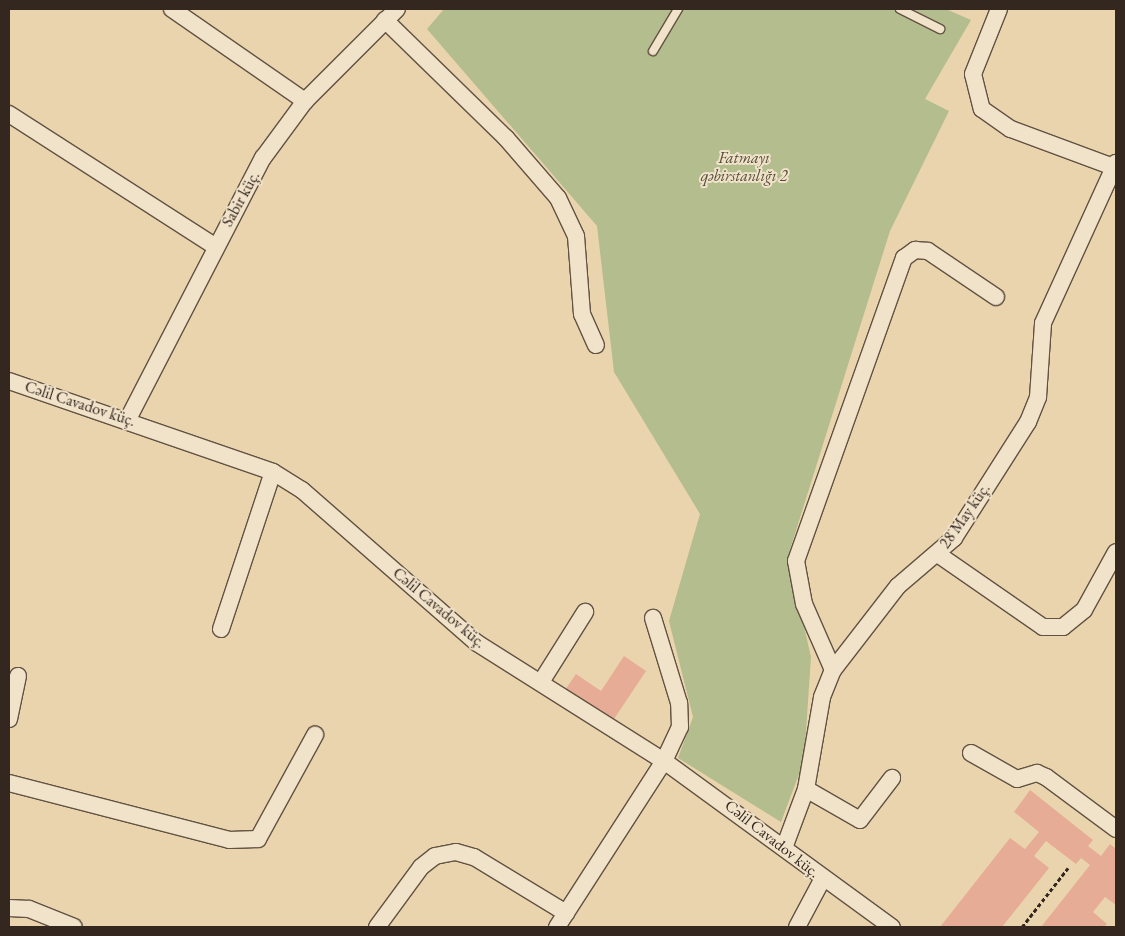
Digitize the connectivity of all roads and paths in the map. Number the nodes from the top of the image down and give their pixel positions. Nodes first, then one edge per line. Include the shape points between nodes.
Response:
1 (172, 9) edge
2 (678, 9) edge
3 (900, 9) edge
4 (996, 10) edge
5 (391, 14) edge
6 (940, 29) dead end
7 (654, 51) dead end
8 (305, 101) junction
9 (9, 114) edge
10 (1116, 166) edge
11 (215, 246) junction
12 (996, 298) dead end
13 (596, 345) dead end
14 (9, 381) edge
15 (128, 419) junction
16 (273, 472) junction
17 (1116, 552) edge
18 (939, 554) junction
19 (585, 612) dead end
20 (653, 618) dead end
21 (221, 629) dead end
22 (833, 670) junction
23 (18, 676) dead end
24 (541, 682) junction
25 (9, 719) edge
26 (315, 735) dead end
27 (971, 753) dead end
28 (664, 760) junction
29 (892, 778) dead end
30 (9, 783) edge
31 (806, 789) junction
32 (1116, 828) edge
33 (784, 848) junction
34 (1068, 868) dead end
35 (823, 878) junction
36 (9, 908) edge
37 (566, 913) junction
38 (74, 927) edge
39 (377, 927) edge
40 (557, 927) edge
41 (798, 927) edge
42 (892, 927) edge
43 (1022, 927) edge

1 - 8 street
2 - 7 lane
3 - 6 lane
4 - 10 street via 974,74 982,109 1011,129
5 - 8 street, Sabir küç.
5 - 13 street via 558,198 576,236 582,314
8 - 11 street, Sabir küç. via 263,158
9 - 11 street
10 - 18 street, 28 May küç. via 1043,323 1038,397 1028,422
11 - 15 street, Sabir küç.
12 - 22 street via 928,251 914,250 904,258 796,561 804,604
14 - 15 street, Cəlil Cavadov küç.
15 - 16 street, Cəlil Cavadov küç.
16 - 21 street
16 - 24 street, Cəlil Cavadov küç. via 302,490 476,643
17 - 18 street via 1084,610 1063,627 1043,627
18 - 22 street, 28 May küç. via 898,586
19 - 24 street
20 - 28 street via 679,703 680,727
22 - 31 street, 28 May küç. via 822,697
23 - 25 street
24 - 28 street, Cəlil Cavadov küç.
26 - 30 street via 258,839 229,840
27 - 32 street via 1017,780 1037,773 1046,777
28 - 33 street, Cəlil Cavadov küç.
28 - 37 street
29 - 31 street via 860,820
31 - 33 street, 28 May küç.
33 - 35 street, Cəlil Cavadov küç.
34 - 43 path
35 - 41 street
35 - 42 street, Cəlil Cavadov küç.
36 - 38 street via 29,909
37 - 39 street via 474,857 456,852 435,856 422,867
37 - 40 street

